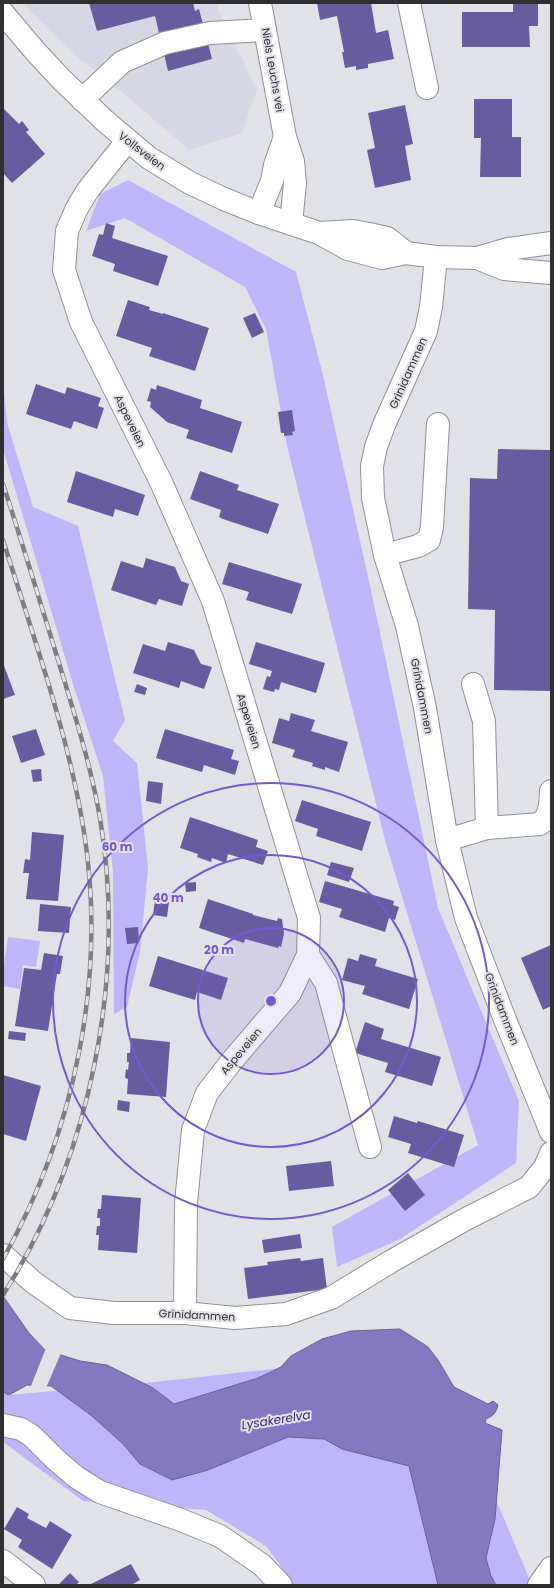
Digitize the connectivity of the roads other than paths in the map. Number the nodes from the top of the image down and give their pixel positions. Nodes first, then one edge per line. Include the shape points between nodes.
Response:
1 (260, 3) edge
2 (409, 3) edge
3 (3, 13) edge
4 (265, 30) junction
5 (427, 88) dead end
6 (82, 100) junction
7 (285, 137) junction
8 (127, 141) junction
9 (259, 213) junction
10 (291, 224) junction
11 (551, 243) edge
12 (436, 257) junction
13 (477, 258) junction
14 (551, 273) edge
15 (438, 424) dead end
16 (386, 555) junction
17 (473, 684) dead end
18 (551, 791) edge
19 (487, 828) junction
20 (447, 840) junction
21 (308, 955) junction
22 (551, 1132) edge
23 (370, 1147) dead end
24 (551, 1153) edge
25 (3, 1255) edge
26 (184, 1313) junction
27 (3, 1425) edge
28 (3, 1561) edge
29 (551, 1568) edge
30 (34, 1585) edge
31 (281, 1585) edge
32 (539, 1585) edge

1 - 4 street, Niels Leuchs vei
2 - 5 street
3 - 6 street, Vollsveien via 35,52
4 - 6 street via 210,33 165,43 122,62
4 - 7 street, Niels Leuchs vei
6 - 8 street, Vollsveien
7 - 9 street
7 - 10 street, Niels Leuchs vei via 293,161 295,183
8 - 9 street, Vollsveien via 190,183
8 - 21 street, Aspeveien via 77,208 67,231 64,270 82,322 161,482 213,601 309,918
9 - 10 street, Vollsveien
10 - 12 street, Vollsveien via 319,233 353,231 387,238 406,252
11 - 13 street, Vollsveien via 508,249
12 - 13 street, Vollsveien
12 - 16 street, Grinidammen via 426,331 384,425 372,466 373,498
13 - 14 street, Vollsveien via 504,269
15 - 16 street via 429,540 418,546
16 - 20 street, Grinidammen via 407,626 424,701
17 - 19 street via 484,721
18 - 19 street via 550,811 540,824
19 - 20 street
20 - 22 street, Grinidammen via 466,918
21 - 23 street via 326,983
21 - 26 street, Aspeveien via 290,993 207,1093 193,1130 186,1202
24 - 26 street, Grinidammen via 545,1167 529,1187 464,1220 331,1298 286,1314 235,1318
25 - 26 street, Grinidammen via 33,1282 70,1308 114,1313
27 - 31 street via 21,1429 32,1436 55,1459 100,1492 220,1536 262,1565
28 - 30 street
29 - 32 street

